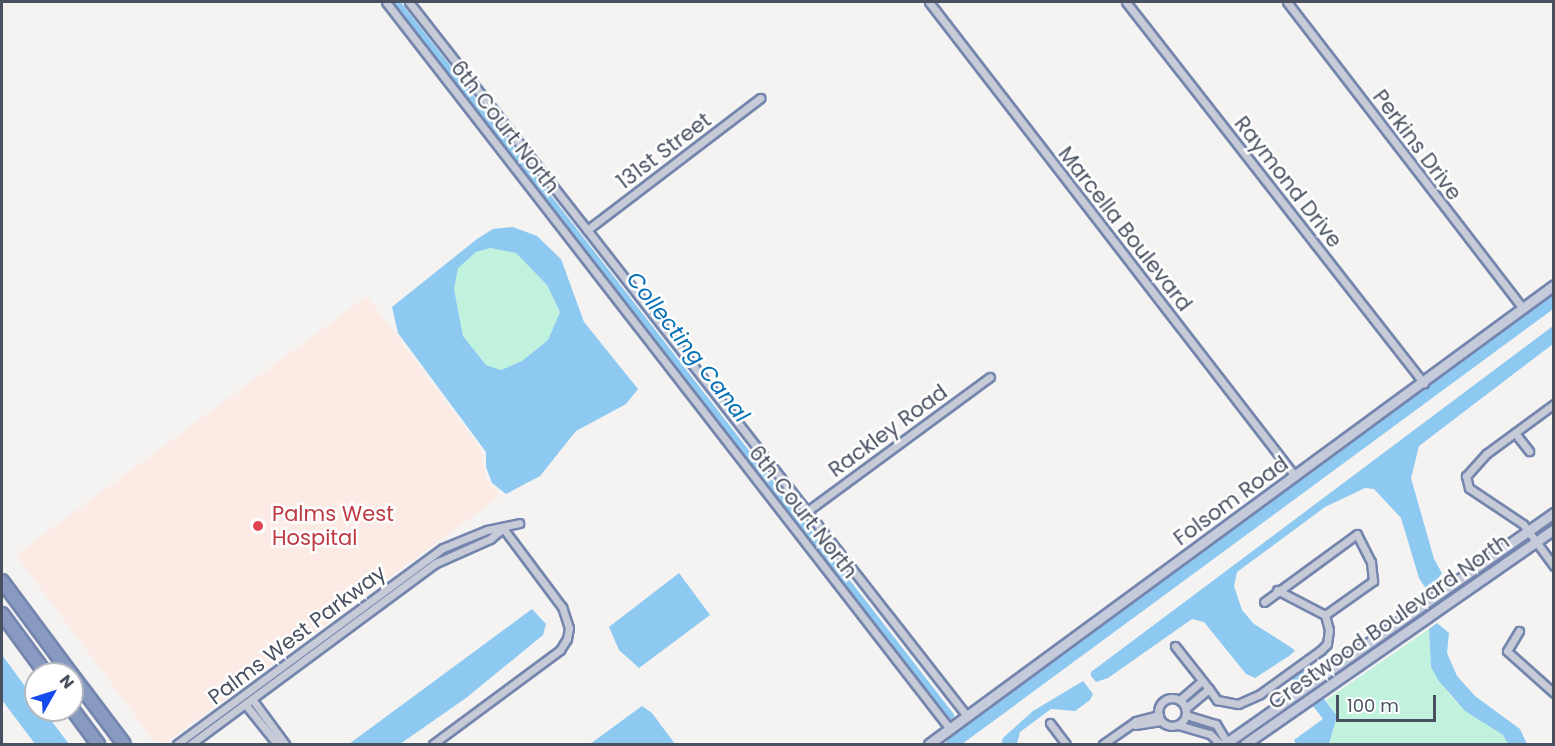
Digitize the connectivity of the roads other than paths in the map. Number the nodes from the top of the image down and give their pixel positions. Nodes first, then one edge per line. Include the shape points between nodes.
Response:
1 (386, 2) edge
2 (409, 2) edge
3 (929, 2) edge
4 (1126, 2) edge
5 (1287, 2) edge
6 (760, 98) dead end
7 (587, 230) junction
8 (1554, 285) edge
9 (1523, 308) junction
10 (990, 377) dead end
11 (1424, 383) junction
12 (1554, 404) edge
13 (1515, 433) junction
14 (1529, 451) dead end
15 (1295, 476) junction
16 (806, 512) junction
17 (1554, 513) edge
18 (519, 524) dead end
19 (503, 528) junction
20 (1554, 529) edge
21 (1529, 532) junction
22 (1536, 541) junction
23 (1554, 566) edge
24 (2, 581) edge
25 (1277, 590) junction
26 (1264, 602) dead end
27 (2, 614) edge
28 (1325, 615) junction
29 (1519, 632) dead end
30 (1175, 646) dead end
31 (37, 662) edge
32 (62, 662) edge
33 (1205, 685) junction
34 (84, 691) edge
35 (1554, 693) edge
36 (252, 699) junction
37 (245, 704) junction
38 (1184, 706) junction
39 (1159, 715) junction
40 (967, 716) junction
41 (82, 722) edge
42 (1050, 723) dead end
43 (1178, 725) junction
44 (950, 729) junction
45 (98, 744) edge
46 (124, 744) edge
47 (177, 744) edge
48 (192, 744) edge
49 (277, 744) edge
50 (285, 744) edge
51 (433, 744) edge
52 (929, 744) edge
53 (1066, 744) edge
54 (1102, 744) edge
55 (1225, 744) edge
56 (1245, 744) edge

1 - 44 street, 6th Court North
2 - 7 street
3 - 15 street, Marcella Boulevard
4 - 11 street, Raymond Drive
5 - 9 street, Perkins Drive
6 - 7 street, 131st Street
7 - 16 street
8 - 9 main road, Folsom Road
9 - 11 main road, Folsom Road
10 - 16 street, Rackley Road
11 - 15 main road, Folsom Road
12 - 13 street
13 - 14 street
13 - 21 street via 1472,466 1467,476 1469,488 1494,501
15 - 40 main road, Folsom Road
16 - 40 street
17 - 21 main road, Crestwood Boulevard North
18 - 19 street, Palms West Parkway
19 - 36 street, Palms West Parkway via 490,539 436,563
19 - 47 street, Palms West Parkway via 486,530 442,548
19 - 51 street via 562,607 569,628 567,639 560,650
20 - 22 main road, Crestwood Boulevard North
21 - 22 street
21 - 55 main road, Crestwood Boulevard North
22 - 23 street
22 - 56 main road, Crestwood Boulevard North
24 - 32 highway
25 - 26 street
25 - 28 street
25 - 28 street via 1357,534 1371,562 1372,581
27 - 31 highway
28 - 33 street via 1327,644 1260,694 1238,704 1226,704
29 - 35 street via 1508,651
30 - 33 street
33 - 38 street
34 - 46 highway
36 - 37 street, Palms West Parkway
36 - 50 street
37 - 48 street, Palms West Parkway
37 - 49 street
38 - 39 street via 1167,699
38 - 43 street
38 - 55 street via 1216,724
39 - 43 street
39 - 54 street via 1130,726
40 - 44 main road, Folsom Road
41 - 45 highway
42 - 53 street
43 - 55 street
44 - 52 main road, Folsom Road

